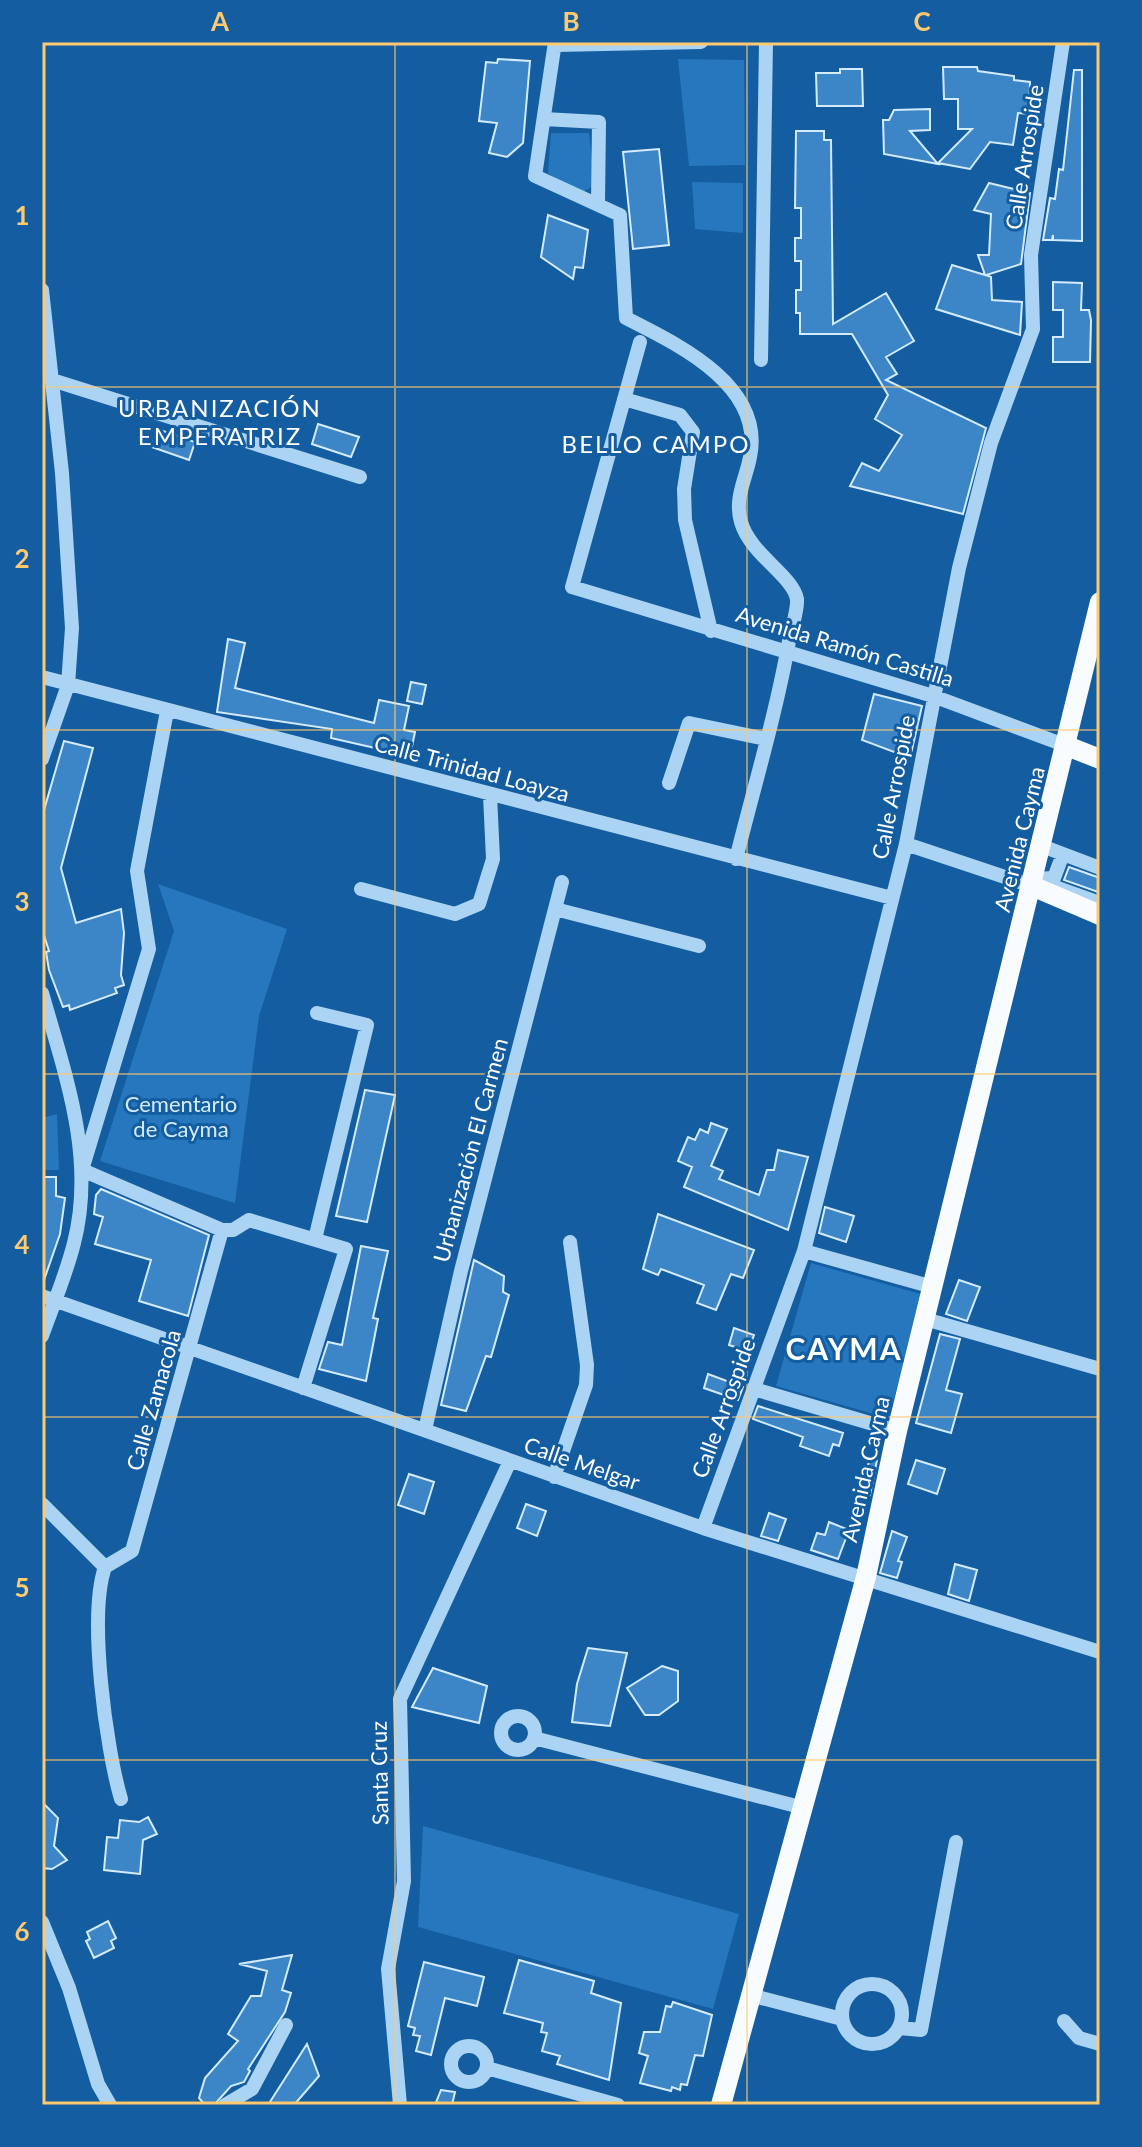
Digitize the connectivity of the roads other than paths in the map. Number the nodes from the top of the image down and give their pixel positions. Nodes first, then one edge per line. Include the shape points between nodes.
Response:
1 (701, 42) edge
2 (766, 42) edge
3 (1063, 42) edge
4 (555, 43) edge
5 (544, 119) junction
6 (598, 204) junction
7 (42, 290) edge
8 (640, 342) dead end
9 (761, 360) dead end
10 (52, 380) junction
11 (624, 399) junction
12 (360, 477) dead end
13 (1100, 602) edge
14 (711, 631) junction
15 (787, 654) junction
16 (42, 677) edge
17 (68, 685) junction
18 (933, 696) junction
19 (167, 711) junction
20 (766, 739) junction
21 (1067, 746) junction
22 (42, 759) edge
23 (1100, 759) edge
24 (669, 783) dead end
25 (490, 795) junction
26 (906, 844) junction
27 (1042, 846) junction
28 (1063, 854) junction
29 (736, 859) junction
30 (1100, 868) edge
31 (562, 882) dead end
32 (1046, 885) junction
33 (361, 889) dead end
34 (892, 898) junction
35 (1100, 903) edge
36 (555, 909) junction
37 (1100, 915) edge
38 (699, 946) dead end
39 (42, 993) edge
40 (317, 1013) dead end
41 (76, 1114) junction
42 (96, 1121) junction
43 (82, 1170) junction
44 (222, 1230) junction
45 (315, 1239) junction
46 (570, 1242) dead end
47 (804, 1251) junction
48 (933, 1287) junction
49 (48, 1298) edge
50 (925, 1319) junction
51 (42, 1336) edge
52 (191, 1348) junction
53 (1100, 1369) edge
54 (303, 1388) junction
55 (754, 1389) junction
56 (425, 1430) junction
57 (897, 1431) junction
58 (510, 1461) junction
59 (554, 1477) junction
60 (42, 1504) edge
61 (703, 1528) junction
62 (105, 1567) junction
63 (866, 1577) junction
64 (1100, 1652) edge
65 (534, 1738) dead end
66 (121, 1799) dead end
67 (800, 1807) junction
68 (956, 1842) dead end
69 (42, 1922) edge
70 (750, 1995) junction
71 (842, 2019) junction
72 (1064, 2021) dead end
73 (286, 2025) dead end
74 (900, 2028) junction
75 (1100, 2044) edge
76 (487, 2068) dead end
77 (110, 2105) edge
78 (225, 2105) edge
79 (400, 2105) edge
80 (618, 2105) edge
81 (721, 2105) edge

1 - 4 street
2 - 9 street
3 - 18 street, Calle Arrospide via 1031,255 1033,329 991,443
4 - 5 street
5 - 6 street via 535,176
5 - 6 street via 599,122
6 - 15 street via 620,215 626,318 673,342 728,383 747,420 751,454 738,497 741,522 759,556 786,579 797,599
7 - 10 street
8 - 11 street
10 - 12 street
10 - 17 street via 71,612
11 - 14 street via 680,415 693,432 685,520
11 - 14 street, Avenida Ramón Castilla via 572,587
13 - 21 main road, Avenida Cayma
14 - 15 street, Avenida Ramón Castilla
15 - 18 street, Avenida Ramón Castilla
15 - 20 street
16 - 17 street, Calle Trinidad Loayza
17 - 19 street, Calle Trinidad Loayza
17 - 22 street
18 - 21 street, Avenida Ramón Castilla
18 - 26 street, Calle Arrospide
19 - 25 street, Calle Trinidad Loayza
19 - 42 street via 137,871 149,949
20 - 24 street via 689,723
20 - 29 street
21 - 23 main road, Avenida Ramón Castilla
21 - 27 main road, Avenida Cayma
25 - 29 street, Calle Trinidad Loayza
25 - 33 street via 493,859 479,904 455,914
26 - 32 street
26 - 34 street, Calle Arrospide
27 - 28 street
27 - 32 main road, Avenida Cayma
28 - 30 street
28 - 32 street
29 - 34 street, Calle Trinidad Loayza
31 - 36 street, Urbanización El Carmen
32 - 35 street
32 - 37 main road
32 - 48 main road, Avenida Cayma
34 - 47 street, Calle Arrospide
36 - 38 street
36 - 56 street, Urbanización El Carmen
39 - 41 street
40 - 45 street via 367,1025
41 - 42 street via 87,1125
41 - 43 street
42 - 43 street
43 - 44 street
43 - 49 street via 74,1242
44 - 45 street via 249,1220
44 - 52 street, Calle Zamacola
45 - 54 street via 346,1249
46 - 59 street via 586,1375
47 - 48 street
47 - 55 street, Calle Arrospide
48 - 50 main road, Avenida Cayma
49 - 51 street
49 - 52 street, Calle Melgar
50 - 53 street
50 - 57 main road, Avenida Cayma
52 - 54 street, Calle Melgar
52 - 62 street, Calle Zamacola via 132,1551
54 - 56 street, Calle Melgar
55 - 57 street
55 - 61 street, Calle Arrospide
56 - 58 street, Calle Melgar
57 - 63 main road, Avenida Cayma
58 - 59 street, Calle Melgar
58 - 79 street, Santa Cruz via 400,1699 404,1881 388,1969
59 - 61 street, Calle Melgar
60 - 62 street
61 - 63 street, Calle Melgar
62 - 66 street via 98,1603 101,1661
63 - 64 street, Calle Melgar
63 - 67 main road, Avenida Cayma
65 - 67 street
67 - 70 main road, Avenida Cayma
68 - 74 street via 921,2030
69 - 77 street
70 - 71 street
70 - 81 main road, Avenida Cayma
71 - 74 street via 851,2036 868,2044 886,2041
71 - 74 street via 851,1993 877,1985 899,2000
72 - 75 street via 1079,2038
73 - 78 street via 252,2089
76 - 80 street

